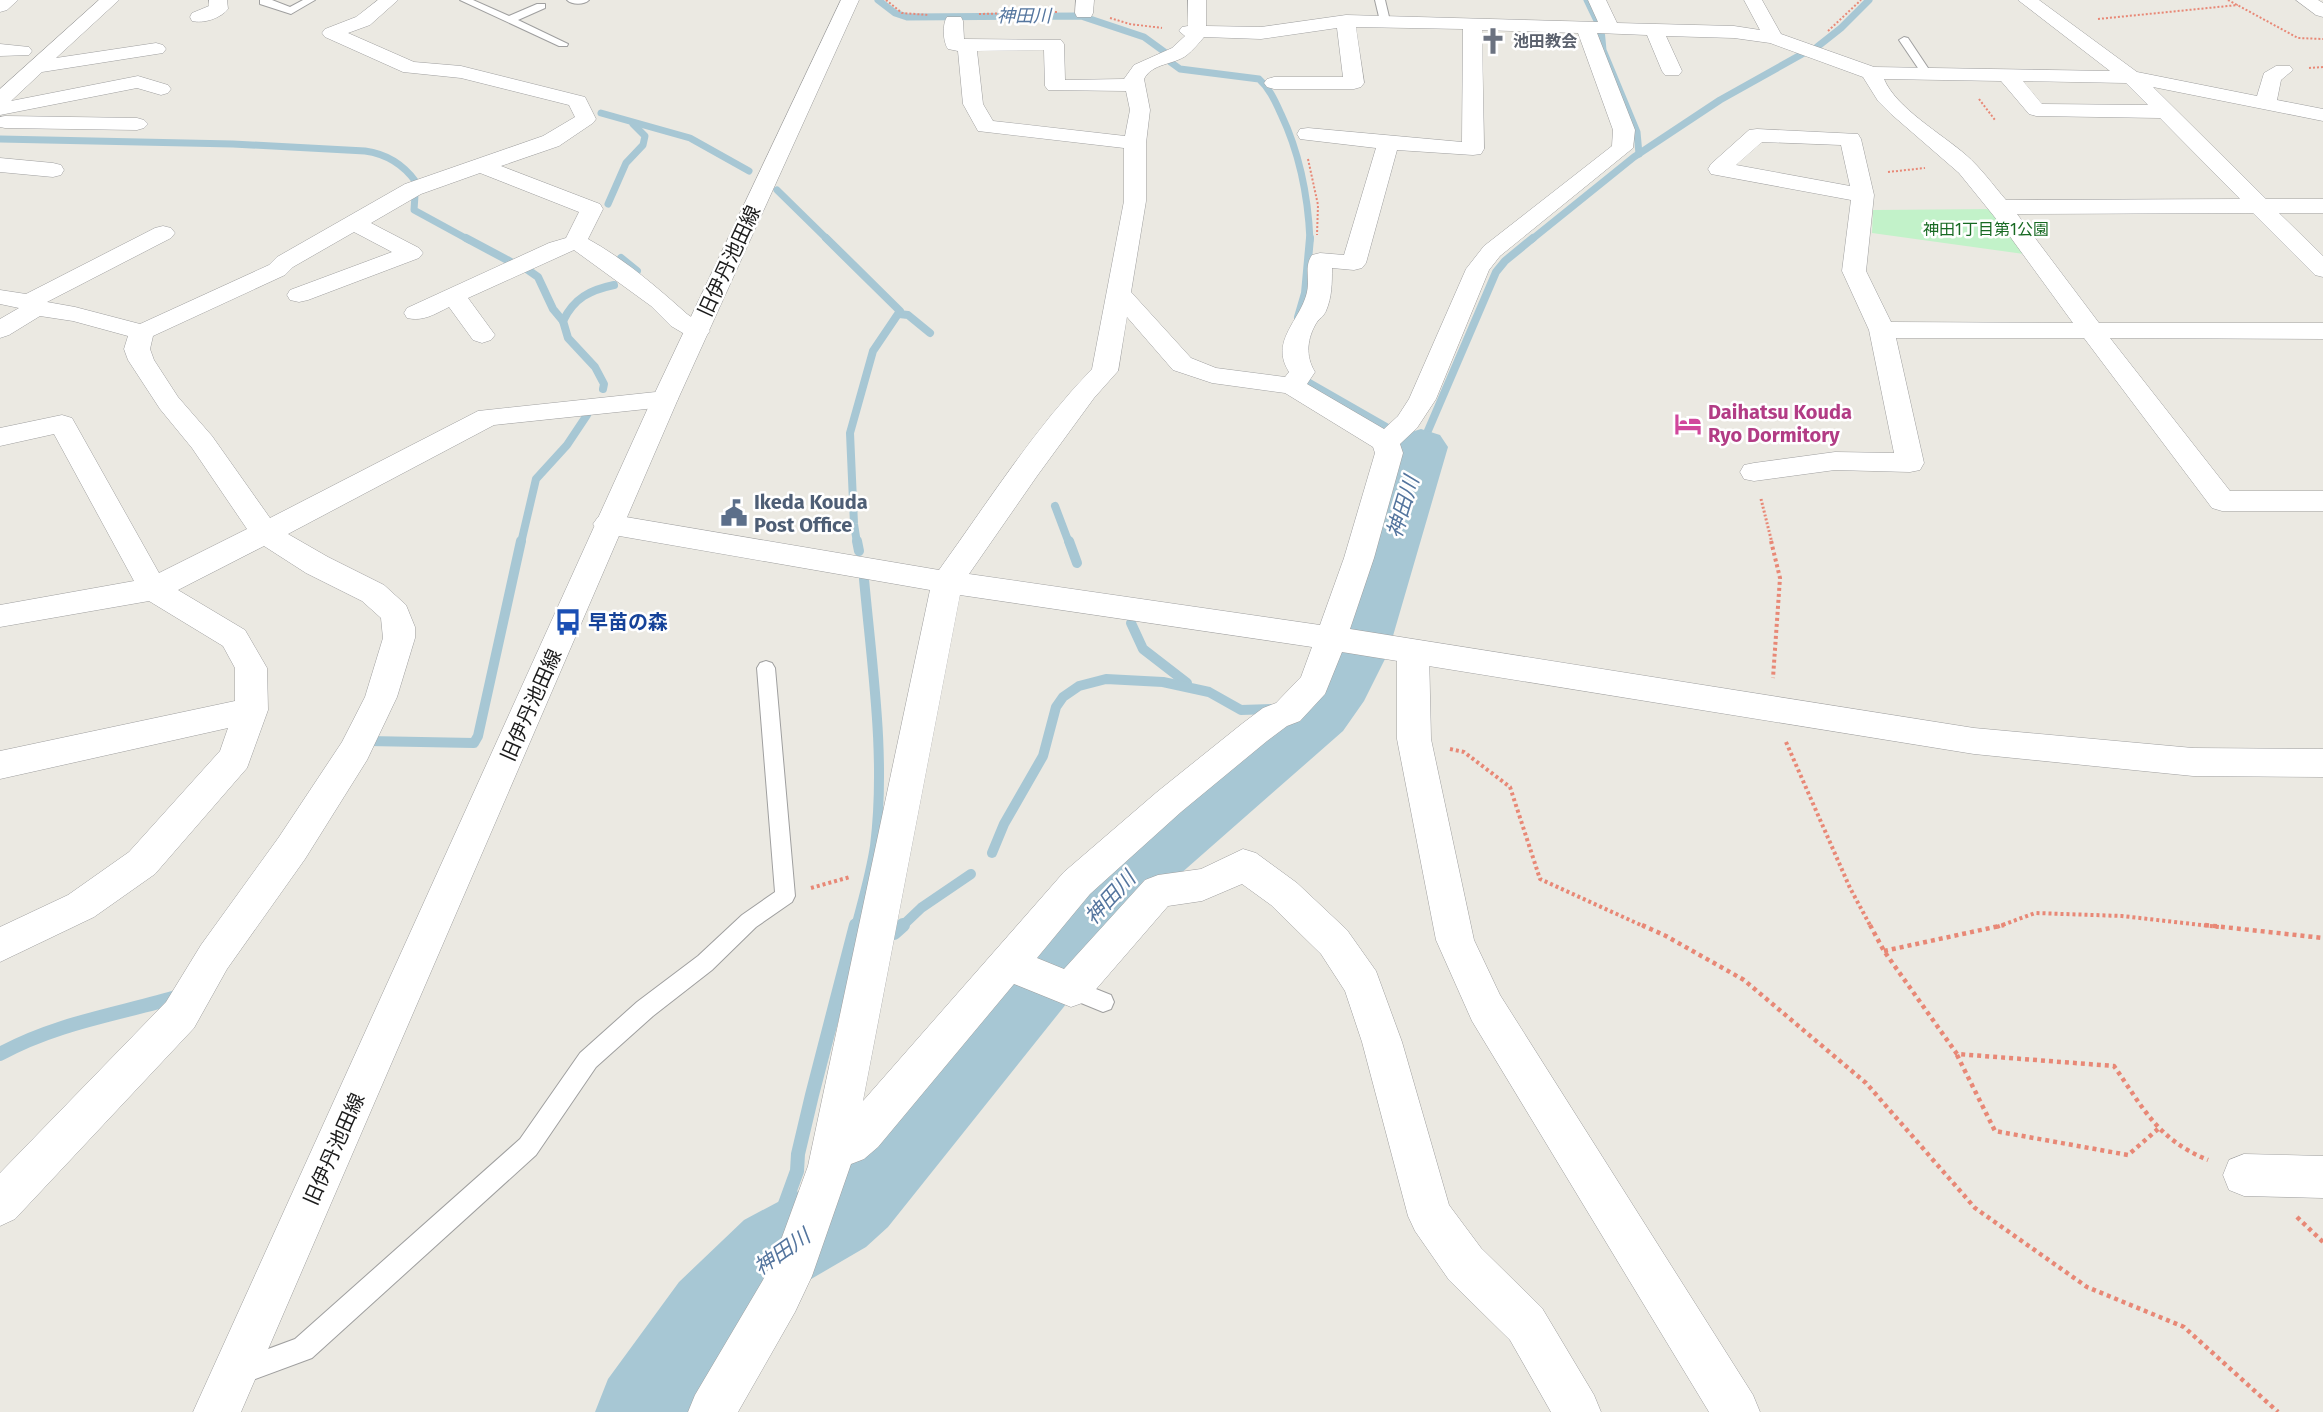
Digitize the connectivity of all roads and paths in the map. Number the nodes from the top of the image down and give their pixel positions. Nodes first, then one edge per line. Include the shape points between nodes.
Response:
1 (9, 0) edge
2 (110, 0) edge
3 (218, 0) edge
4 (267, 0) edge
5 (310, 0) edge
6 (389, 0) edge
7 (465, 0) edge
8 (572, 0) edge
9 (584, 0) edge
10 (850, 0) edge
11 (886, 0) edge
12 (1197, 0) edge
13 (1380, 0) edge
14 (1597, 0) edge
15 (1753, 0) edge
16 (1861, 0) edge
17 (2027, 0) edge
18 (2228, 0) edge
19 (2238, 5) junction
20 (0, 6) edge
21 (541, 6) dead end
22 (1085, 6) edge
23 (978, 14) dead end
24 (933, 15) dead end
25 (199, 17) dead end
26 (509, 20) junction
27 (954, 21) dead end
28 (1346, 21) junction
29 (1385, 21) junction
30 (2058, 23) junction
31 (1472, 25) junction
32 (1586, 29) junction
33 (1611, 29) junction
34 (1654, 30) junction
35 (1193, 31) junction
36 (1774, 38) junction
37 (2323, 39) edge
38 (1904, 40) dead end
39 (563, 44) dead end
40 (967, 45) junction
41 (1802, 47) junction
42 (156, 49) dead end
43 (0, 50) edge
44 (22, 51) dead end
45 (39, 66) junction
46 (2283, 70) dead end
47 (1672, 71) dead end
48 (1872, 73) junction
49 (1927, 74) junction
50 (2007, 75) junction
51 (2131, 77) junction
52 (1274, 83) dead end
53 (1135, 85) junction
54 (161, 89) dead end
55 (0, 100) edge
56 (2266, 104) junction
57 (0, 109) edge
58 (2166, 112) junction
59 (2323, 115) edge
60 (0, 122) edge
61 (137, 124) dead end
62 (1308, 134) dead end
63 (1135, 143) junction
64 (1388, 143) junction
65 (0, 165) edge
66 (482, 166) junction
67 (1965, 166) junction
68 (53, 170) dead end
69 (1861, 188) junction
70 (2259, 206) junction
71 (2000, 207) junction
72 (2323, 207) edge
73 (354, 223) junction
74 (163, 233) dead end
75 (575, 243) junction
76 (2323, 270) edge
77 (1118, 292) junction
78 (299, 295) dead end
79 (0, 297) edge
80 (454, 297) junction
81 (32, 305) junction
82 (417, 313) dead end
83 (0, 330) edge
84 (1882, 330) junction
85 (2091, 330) junction
86 (697, 331) junction
87 (142, 332) junction
88 (482, 335) dead end
89 (2318, 336) edge
90 (1292, 386) junction
91 (665, 399) junction
92 (1395, 436) junction
93 (0, 437) edge
94 (1754, 472) joint
95 (2323, 501) edge
96 (609, 524) junction
97 (265, 534) junction
98 (947, 582) junction
99 (153, 589) junction
100 (0, 616) edge
101 (1336, 639) junction
102 (1402, 650) junction
103 (766, 668) dead end
104 (1770, 709) junction
105 (251, 710) junction
106 (1414, 739) junction
107 (2323, 763) edge
108 (0, 765) edge
109 (854, 876) dead end
110 (785, 896) junction
111 (2323, 938) edge
112 (0, 945) edge
113 (1884, 951) junction
114 (1014, 966) junction
115 (1957, 1054) junction
116 (2158, 1129) junction
117 (832, 1151) junction
118 (2244, 1175) junction
119 (2323, 1177) edge
120 (0, 1204) edge
121 (2323, 1242) edge
122 (234, 1374) junction
123 (217, 1412) edge
124 (712, 1412) edge
125 (1577, 1412) edge
126 (1736, 1412) edge
127 (2278, 1412) edge

1 - 20 street
2 - 45 street
3 - 25 street via 219,9
4 - 5 lane via 264,2 291,11
6 - 66 street via 363,21 332,33 410,68 461,72 578,101 586,119 551,141
7 - 26 lane via 491,6
8 - 9 lane
10 - 86 street, 旧伊丹池田線
11 - 24 path via 902,13
12 - 35 street
13 - 29 lane
14 - 33 street
15 - 36 street
16 - 41 path via 1824,34
17 - 30 street
18 - 19 path
19 - 30 path
19 - 37 path via 2298,38
21 - 26 lane
22 - 23 path
22 - 35 path via 1130,24
26 - 39 lane
27 - 40 street via 955,45
28 - 29 street
28 - 35 street via 1261,33
28 - 52 street via 1354,84
29 - 31 street
30 - 51 street
31 - 32 street via 1494,17
31 - 64 street via 1473,149
32 - 33 street
32 - 92 street via 1624,130 1622,148 1482,262 1416,413
33 - 34 street
34 - 36 street via 1734,32
34 - 47 street
35 - 53 street via 1194,37 1176,53 1137,72
36 - 41 street
38 - 49 lane
40 - 53 street via 1054,44 1055,86
40 - 63 street via 973,104 985,127
41 - 48 street
42 - 45 street
43 - 44 street
45 - 55 street
46 - 56 street via 2271,77
48 - 49 street
48 - 67 street via 1873,82 1892,104
49 - 50 street
50 - 51 street
50 - 58 street via 2036,110
51 - 56 street
51 - 58 street
53 - 63 street via 1140,110
54 - 57 street via 138,82
56 - 59 street
58 - 70 street
60 - 61 street via 85,119
62 - 64 street
63 - 77 street via 1135,201
64 - 90 street via 1354,263 1320,260 1318,299 1295,346 1296,365 1302,372
65 - 68 street
66 - 73 street via 412,189
66 - 75 street via 592,209
67 - 69 path via 1902,169
67 - 71 street
69 - 69 street via 1719,169 1757,135 1850,139
69 - 84 street via 1854,271
70 - 71 street
70 - 72 street
70 - 76 street
71 - 85 street
73 - 78 street via 411,253
73 - 87 street via 277,270
74 - 81 street
75 - 80 street
75 - 86 street
77 - 90 street via 1177,359 1191,369
77 - 98 street via 1105,371 1027,469
79 - 81 street
80 - 82 street
80 - 88 street
81 - 83 street
81 - 87 street
84 - 85 street
84 - 94 street via 1910,463 1835,461
85 - 89 street
85 - 95 street via 2222,501
86 - 91 street, 旧伊丹池田線
87 - 97 street via 137,349 141,360
90 - 92 street
91 - 96 street, 旧伊丹池田線
91 - 97 street via 488,417
92 - 101 street
93 - 99 street via 62,424
94 - 104 path via 1780,578
96 - 98 street
96 - 122 street, 旧伊丹池田線
97 - 99 street
97 - 120 street via 374,593 392,609 399,638 381,697 355,750 292,848 214,957 180,1015
98 - 101 street
98 - 117 street
99 - 100 street
99 - 105 street via 234,638 251,668
101 - 102 street
101 - 114 street via 1313,685 1288,712 1246,739 1090,870
102 - 104 street
102 - 106 street
103 - 110 lane
104 - 107 street via 1974,741 2193,762
104 - 113 path via 1805,779 1851,888
105 - 108 street
105 - 112 street via 235,758 142,863 81,906
106 - 126 street via 1455,940 1486,1008
106 - 127 path via 1464,752 1510,787 1540,879 1666,936 1744,980 1866,1083 1975,1208 2086,1287 2184,1327
109 - 110 path
110 - 122 lane via 749,921 705,963 588,1060 528,1147 303,1349
111 - 113 path via 2122,916 2035,913 2005,925
113 - 115 path
114 - 117 street via 863,1132
114 - 125 street via 1079,992 1158,891 1191,889 1218,881 1243,864 1284,894 1334,942 1362,983 1430,1216 1465,1264 1526,1324
115 - 116 path via 2114,1066
115 - 116 path via 1995,1131 2128,1155
116 - 118 path via 2184,1150
117 - 124 street via 796,1260 758,1335
118 - 119 street
118 - 121 path
122 - 123 street, 旧伊丹池田線

